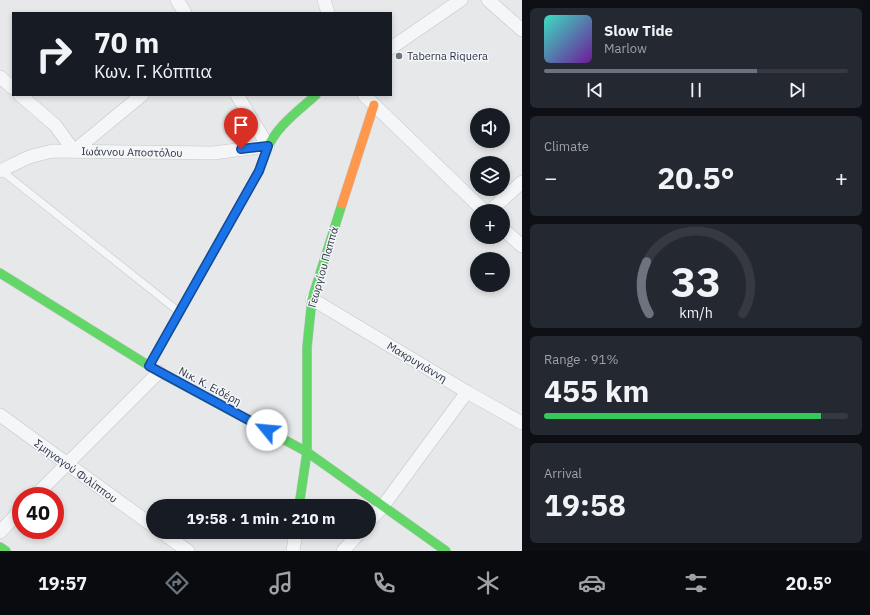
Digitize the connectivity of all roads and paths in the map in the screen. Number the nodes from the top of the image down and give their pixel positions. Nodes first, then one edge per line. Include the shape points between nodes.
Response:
1 (177, 0) edge
2 (324, 0) edge
3 (461, 0) edge
4 (488, 0) edge
5 (184, 12) edge
6 (328, 12) edge
7 (522, 30) edge
8 (392, 47) edge
9 (0, 77) edge
10 (12, 87) edge
11 (21, 96) edge
12 (141, 96) edge
13 (238, 96) edge
14 (315, 96) edge
15 (365, 96) edge
16 (374, 105) junction
17 (268, 146) junction
18 (74, 151) junction
19 (1, 171) edge
20 (522, 182) edge
21 (477, 204) edge
22 (498, 204) edge
23 (510, 235) edge
24 (522, 246) edge
25 (0, 273) edge
26 (312, 299) junction
27 (179, 312) junction
28 (154, 369) junction
29 (467, 392) junction
30 (0, 415) edge
31 (522, 423) edge
32 (307, 452) junction
33 (67, 464) junction
34 (44, 487) edge
35 (300, 499) edge
36 (383, 506) junction
37 (376, 514) edge
38 (12, 519) edge
39 (146, 521) edge
40 (0, 532) edge
41 (171, 539) edge
42 (295, 539) edge
43 (354, 539) edge
44 (0, 547) edge
45 (6, 551) edge
46 (188, 551) edge
47 (293, 551) edge
48 (343, 551) edge
49 (446, 551) edge

1 - 5 street
2 - 6 street
3 - 8 street
4 - 7 street
9 - 10 street
11 - 18 street via 55,125
12 - 18 street
13 - 17 street
14 - 17 street via 285,123
15 - 16 street
16 - 21 street
16 - 26 street, Γεωργίου Παππά
17 - 18 street, Ιωάννου Αποστόλου via 213,153
17 - 27 street via 259,171
18 - 19 street, Ιωάννου Αποστόλου via 52,151 29,156
19 - 27 lane
20 - 22 street
23 - 24 street
25 - 28 street, Νικ. Κ. Ειδέρη
26 - 29 street, Μακρυγιάννη
26 - 32 street, Γεωργίου Παππά via 307,347
27 - 28 street
28 - 32 street, Νικ. Κ. Ειδέρη
28 - 33 street
29 - 31 street, Μακρυγιάννη
29 - 36 street
30 - 33 street, Σμηναγού Φιλίππου
32 - 35 street, Γεωργίου Παππά
32 - 36 street, Νικ. Κ. Ειδέρη
33 - 34 street
33 - 39 street, Σμηναγού Φιλίππου
36 - 37 street
36 - 49 street, Νικ. Κ. Ειδέρη
38 - 40 street
41 - 46 street
42 - 47 street
43 - 48 street
44 - 45 street

